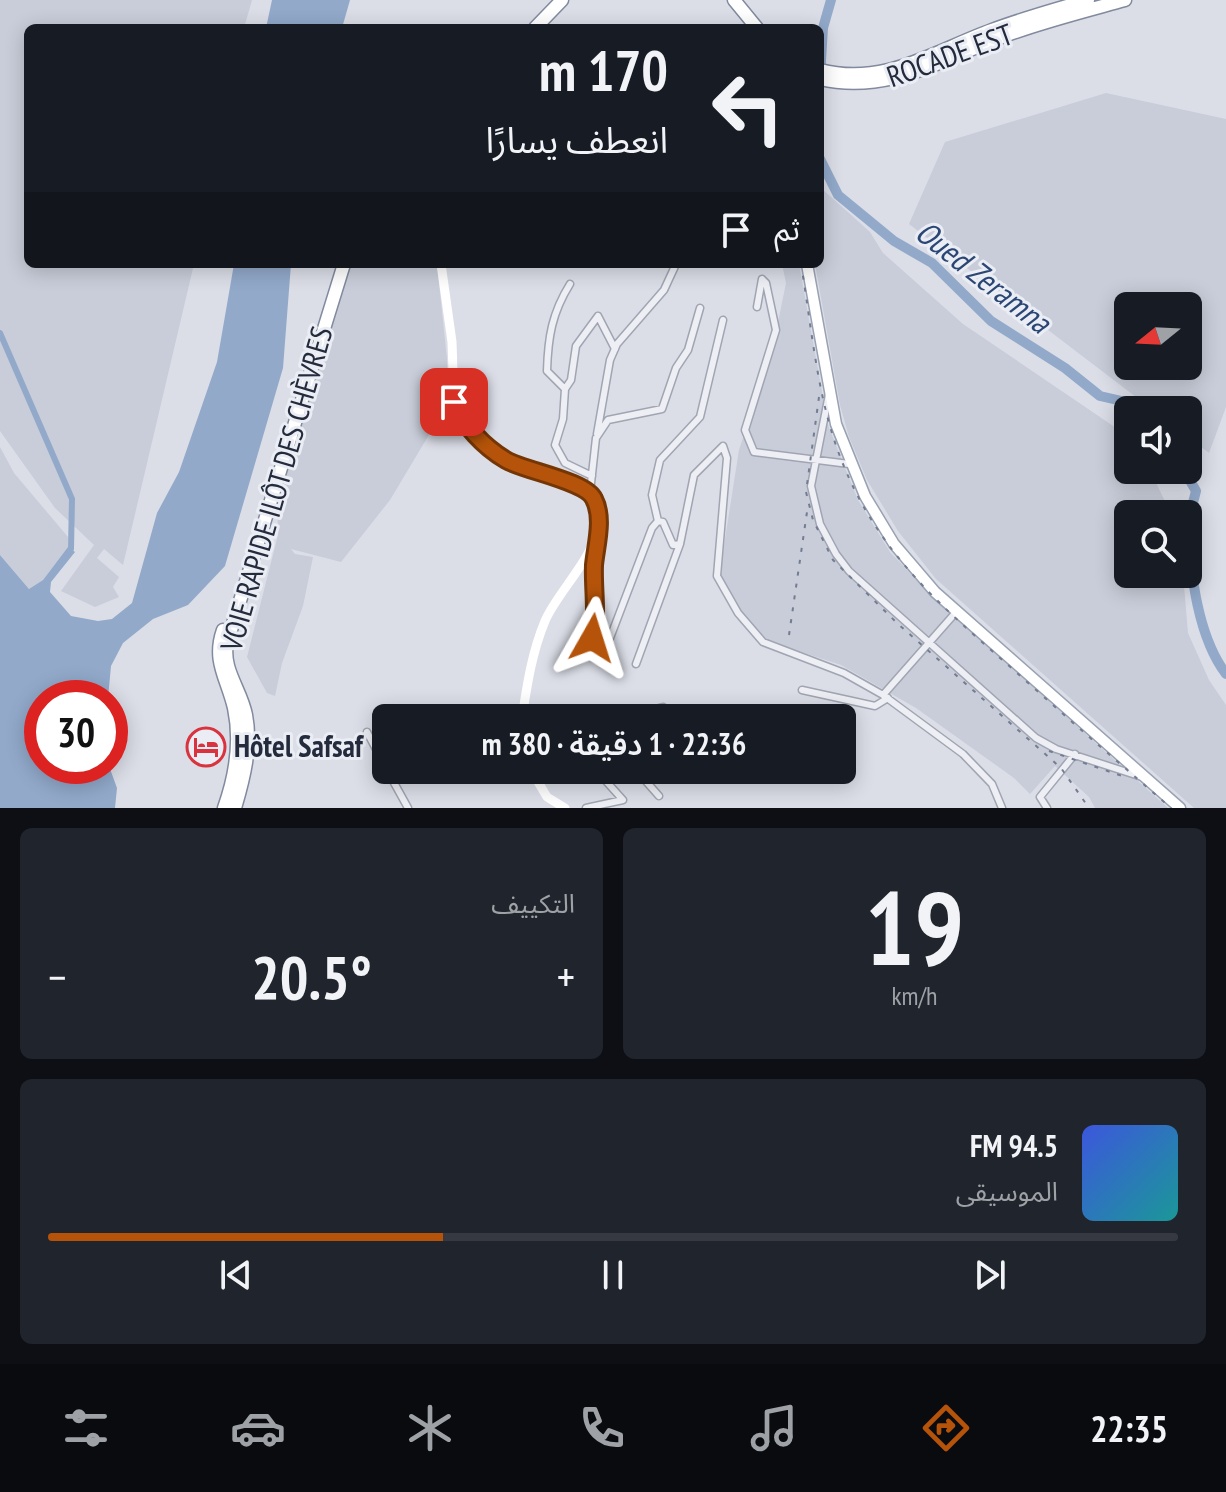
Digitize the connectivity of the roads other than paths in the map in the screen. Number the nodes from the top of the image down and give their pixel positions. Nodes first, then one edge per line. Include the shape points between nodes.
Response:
1 (551, 0) edge
2 (562, 0) edge
3 (734, 0) edge
4 (745, 0) edge
5 (1088, 0) edge
6 (1125, 0) edge
7 (529, 24) edge
8 (539, 24) edge
9 (754, 24) edge
10 (763, 24) edge
11 (824, 72) edge
12 (834, 78) junction
13 (824, 79) edge
14 (336, 268) edge
15 (343, 268) edge
16 (442, 268) edge
17 (674, 268) edge
18 (808, 268) edge
19 (570, 284) dead end
20 (757, 307) dead end
21 (700, 308) dead end
22 (723, 320) dead end
23 (615, 349) junction
24 (565, 389) junction
25 (829, 394) junction
26 (596, 438) junction
27 (814, 458) junction
28 (849, 464) junction
29 (592, 476) junction
30 (590, 492) junction
31 (598, 521) junction
32 (658, 521) junction
33 (680, 544) junction
34 (957, 611) junction
35 (930, 643) junction
36 (636, 664) dead end
37 (802, 690) dead end
38 (886, 696) junction
39 (524, 704) edge
40 (367, 732) dead end
41 (372, 741) edge
42 (1075, 754) junction
43 (1146, 778) junction
44 (395, 784) edge
45 (539, 784) edge
46 (609, 784) edge
47 (648, 784) edge
48 (659, 796) dead end
49 (623, 800) junction
50 (224, 808) edge
51 (235, 808) edge
52 (408, 808) edge
53 (565, 808) edge
54 (586, 808) edge
55 (630, 808) edge
56 (1002, 808) edge
57 (1047, 808) edge
58 (1180, 808) edge

1 - 7 highway
2 - 8 highway
3 - 9 highway
4 - 10 highway
5 - 12 highway, ROCADE EST via 991,30 891,72
6 - 12 highway, ROCADE EST via 1009,34 898,79 864,84
11 - 12 highway, ROCADE EST
12 - 13 highway, ROCADE EST
14 - 50 highway, VOIE RAPIDE ILÔT DES CHÈVRES via 217,648 236,725 235,764
15 - 51 highway, VOIE RAPIDE ILÔT DES CHÈVRES via 227,643 226,663 249,735
16 - 30 street via 454,402 462,423 505,459
17 - 23 street via 664,290
18 - 25 main road
19 - 24 street via 553,311 548,342 547,371
20 - 27 street via 762,279 776,330 745,430 748,441 754,452
21 - 26 street via 662,409 608,420
22 - 32 street via 700,417 660,460 652,495
23 - 24 street via 598,316 578,341
23 - 26 street
24 - 29 street via 555,445 565,463
25 - 27 street
25 - 28 main road
26 - 29 street
27 - 28 street
27 - 35 street via 814,504 836,554
28 - 34 main road via 894,544
29 - 30 street
30 - 31 street
31 - 32 street via 598,611 592,638 599,647 610,638
31 - 39 street via 573,579 546,618
32 - 33 street via 674,546
33 - 36 street
33 - 38 street via 694,475 723,446 727,458 717,576 722,587 763,642 844,673
34 - 35 street
34 - 43 main road
35 - 38 street
35 - 42 street via 1036,738
37 - 38 street via 875,706
38 - 56 street via 963,754 992,784
40 - 41 street
42 - 43 street
42 - 57 street via 1040,797
43 - 58 main road
44 - 52 street
45 - 53 street via 547,797
46 - 49 street
47 - 48 street
49 - 54 street
49 - 55 street

